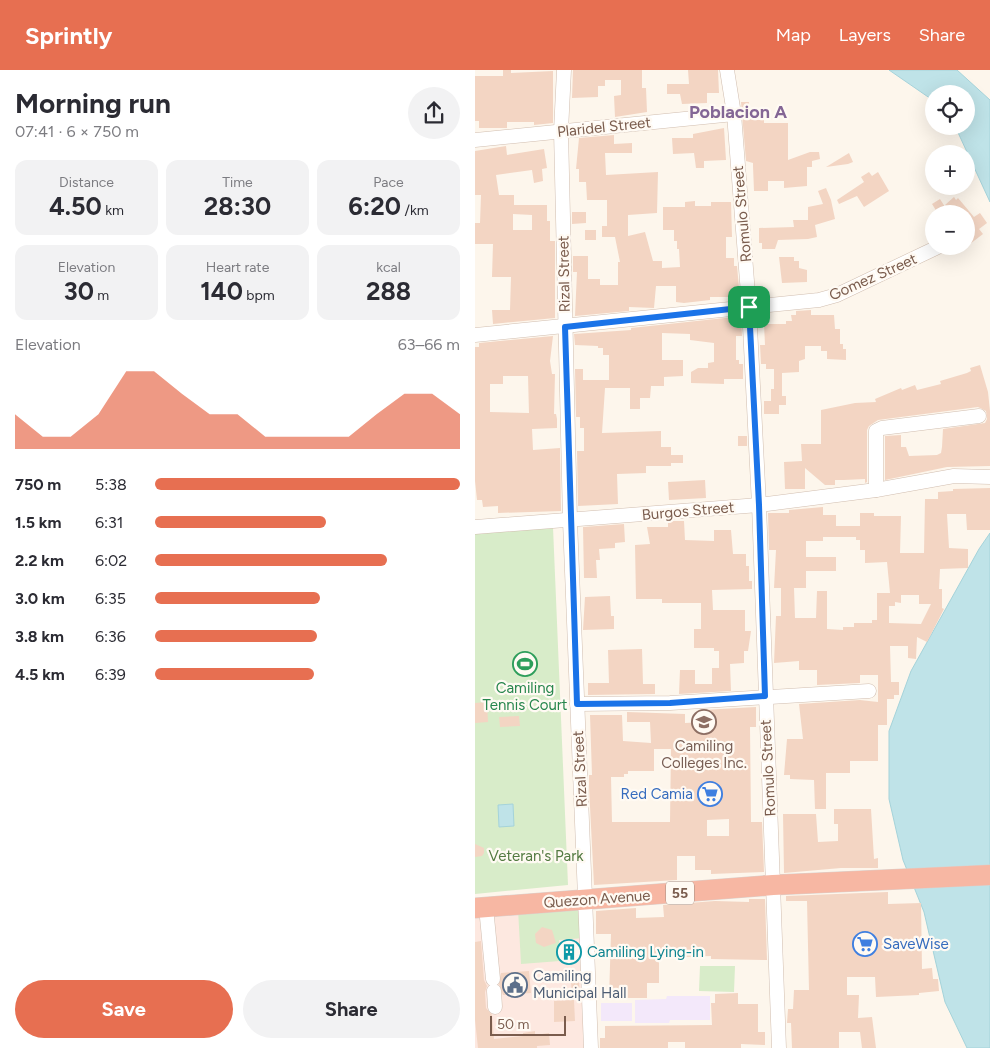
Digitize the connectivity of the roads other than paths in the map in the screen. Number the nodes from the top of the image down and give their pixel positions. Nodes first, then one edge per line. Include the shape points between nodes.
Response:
1 (564, 70) edge
2 (727, 70) edge
3 (734, 114) junction
4 (561, 131) junction
5 (475, 140) edge
6 (925, 253) edge
7 (749, 307) junction
8 (565, 327) junction
9 (475, 335) edge
10 (979, 416) dead end
11 (990, 476) edge
12 (876, 490) junction
13 (759, 505) junction
14 (570, 521) junction
15 (475, 527) edge
16 (869, 691) dead end
17 (765, 696) junction
18 (577, 704) junction
19 (990, 875) edge
20 (773, 885) junction
21 (586, 900) junction
22 (480, 908) edge
23 (495, 1007) dead end
24 (591, 1048) edge
25 (779, 1048) edge

1 - 4 street, Rizal Street
2 - 3 street, Romulo Street
3 - 4 street, Plaridel Street
3 - 7 street, Romulo Street
4 - 5 street, Plaridel Street
4 - 8 street, Rizal Street
6 - 7 street, Gomez Street via 837,295 819,300
7 - 8 street, Gomez Street
7 - 13 street, Romulo Street
8 - 9 street, Gomez Street
8 - 14 street, Rizal Street
10 - 12 street via 876,431
11 - 12 street, Burgos Street via 954,476
12 - 13 street, Burgos Street
13 - 14 street, Burgos Street
13 - 17 street, Romulo Street
14 - 15 street, Burgos Street
14 - 18 street, Rizal Street
16 - 17 street
17 - 18 street via 670,703
17 - 20 street, Romulo Street
18 - 21 street, Rizal Street
19 - 20 highway, Quezon Avenue / 55
20 - 21 highway, Quezon Avenue / 55
20 - 25 street, Romulo Street
21 - 22 highway, Quezon Avenue / 55
21 - 24 street, Rizal Street
22 - 23 street

